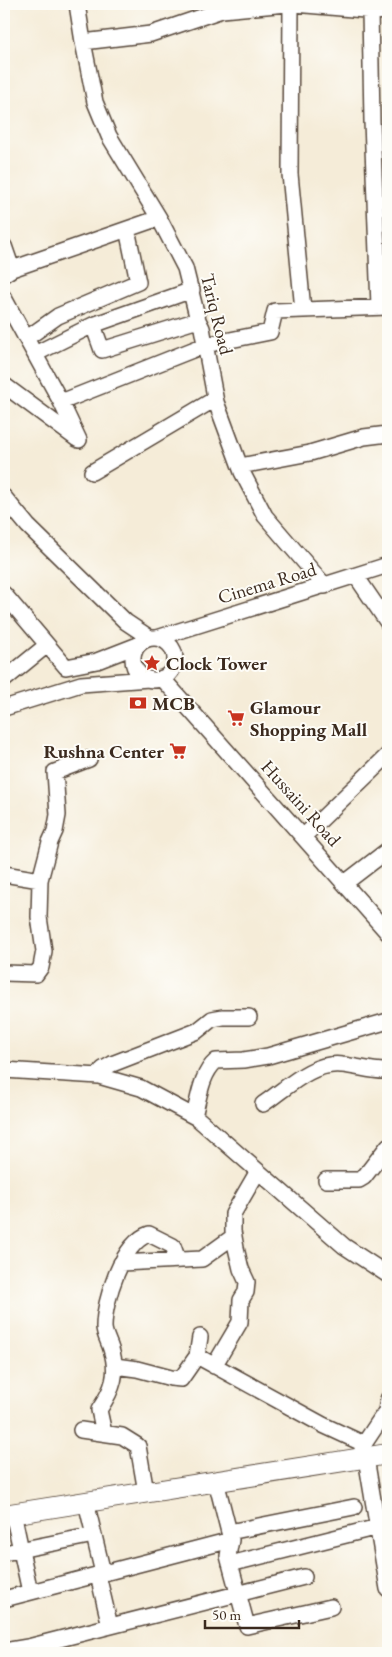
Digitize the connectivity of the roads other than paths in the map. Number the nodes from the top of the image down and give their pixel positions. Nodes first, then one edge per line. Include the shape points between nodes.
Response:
1 (77, 4) edge
2 (291, 4) edge
3 (370, 10) junction
4 (388, 12) edge
5 (83, 42) junction
6 (159, 218) junction
7 (127, 229) junction
8 (4, 246) edge
9 (8, 272) edge
10 (192, 290) junction
11 (4, 298) edge
12 (383, 306) edge
13 (302, 310) junction
14 (198, 320) junction
15 (93, 325) junction
16 (26, 338) junction
17 (205, 345) junction
18 (35, 354) junction
19 (4, 385) edge
20 (215, 398) junction
21 (61, 402) junction
22 (388, 434) edge
23 (240, 466) junction
24 (92, 472) dead end
25 (4, 497) edge
26 (387, 568) edge
27 (356, 576) junction
28 (325, 586) junction
29 (4, 594) edge
30 (388, 623) edge
31 (149, 640) junction
32 (47, 645) junction
33 (66, 667) junction
34 (156, 679) junction
35 (4, 680) edge
36 (81, 684) junction
37 (4, 708) edge
38 (388, 755) edge
39 (89, 759) dead end
40 (304, 836) junction
41 (388, 850) edge
42 (4, 874) edge
43 (40, 880) junction
44 (345, 883) junction
45 (388, 933) edge
46 (4, 973) edge
47 (249, 1017) dead end
48 (388, 1021) edge
49 (4, 1070) edge
50 (388, 1071) edge
51 (99, 1076) junction
52 (263, 1104) dead end
53 (194, 1116) junction
54 (388, 1146) edge
55 (258, 1171) junction
56 (326, 1180) dead end
57 (234, 1236) junction
58 (178, 1260) junction
59 (121, 1263) junction
60 (388, 1275) edge
61 (200, 1337) dead end
62 (197, 1356) junction
63 (115, 1366) junction
64 (214, 1366) junction
65 (388, 1399) edge
66 (81, 1430) dead end
67 (104, 1434) junction
68 (365, 1451) junction
69 (388, 1454) edge
70 (216, 1481) junction
71 (146, 1492) junction
72 (86, 1502) junction
73 (354, 1507) dead end
74 (8, 1514) edge
75 (378, 1527) junction
76 (94, 1535) junction
77 (230, 1536) junction
78 (21, 1550) junction
79 (4, 1553) edge
80 (230, 1564) junction
81 (100, 1574) junction
82 (304, 1577) dead end
83 (388, 1589) edge
84 (30, 1592) junction
85 (239, 1594) junction
86 (4, 1599) edge
87 (331, 1607) dead end
88 (110, 1626) junction
89 (4, 1651) edge

1 - 5 street, Tariq Road
2 - 3 street
2 - 5 street via 222,10 151,34
2 - 13 street via 290,174
3 - 4 street
3 - 12 street via 372,130
5 - 6 street, Tariq Road via 95,102 109,136
6 - 7 street
6 - 10 street, Tariq Road via 186,268
7 - 9 street
7 - 16 street via 138,282 58,316
8 - 9 street
10 - 14 street, Tariq Road
10 - 15 street
11 - 16 street
12 - 13 street
13 - 17 street via 275,311 270,332
14 - 15 street via 102,350
14 - 17 street, Tariq Road
15 - 18 street
16 - 18 street
17 - 20 street, Tariq Road
17 - 21 street
18 - 21 street
19 - 21 street via 79,440
20 - 23 street, Tariq Road
20 - 24 street
22 - 23 street
23 - 28 street, Tariq Road via 265,516
25 - 31 street via 28,526 126,622
26 - 27 street, Cinema Road
27 - 28 street, Cinema Road
27 - 30 street
28 - 31 street, Cinema Road
29 - 32 street
31 - 33 street, Cinema Road via 96,661
31 - 34 street via 133,658 134,665 137,671
31 - 34 street via 170,644 175,656 173,669 168,675
32 - 33 street
32 - 35 street
33 - 36 street
34 - 36 street
34 - 40 street, Hussaini Road
36 - 37 street
38 - 40 street
39 - 43 street via 55,772 58,816
40 - 44 street, Hussaini Road
41 - 44 street
42 - 43 street
43 - 46 street via 39,917 44,951 41,968 36,974
44 - 45 street, Hussaini Road
47 - 51 street via 212,1019 196,1031 112,1064
48 - 53 street via 268,1056 216,1061 208,1069
49 - 51 street
50 - 52 street via 326,1065 297,1079
51 - 53 street via 142,1088
53 - 55 street
54 - 56 street via 359,1180
55 - 57 street via 233,1214
55 - 60 street via 344,1246
57 - 58 street via 202,1259
57 - 64 street via 247,1282 246,1292 241,1300 240,1322
58 - 59 street
58 - 59 street via 173,1246 149,1234 136,1242
59 - 63 street via 104,1321
61 - 62 street
62 - 63 street via 181,1379
62 - 64 street
63 - 67 street via 112,1390 99,1410
64 - 68 street
65 - 68 street via 386,1411
66 - 67 street
67 - 71 street via 122,1436 138,1446
68 - 69 main road
68 - 70 main road
68 - 75 street
70 - 71 main road
70 - 77 street
71 - 72 main road
72 - 74 main road
72 - 76 street
73 - 77 street
74 - 78 street
75 - 80 street
75 - 83 street
76 - 78 street
76 - 81 street
77 - 80 street
77 - 81 street
78 - 79 street
78 - 84 street
80 - 85 street
81 - 84 street
81 - 88 street
82 - 85 street
84 - 86 street
85 - 87 street via 247,1626
85 - 88 street
88 - 89 street

